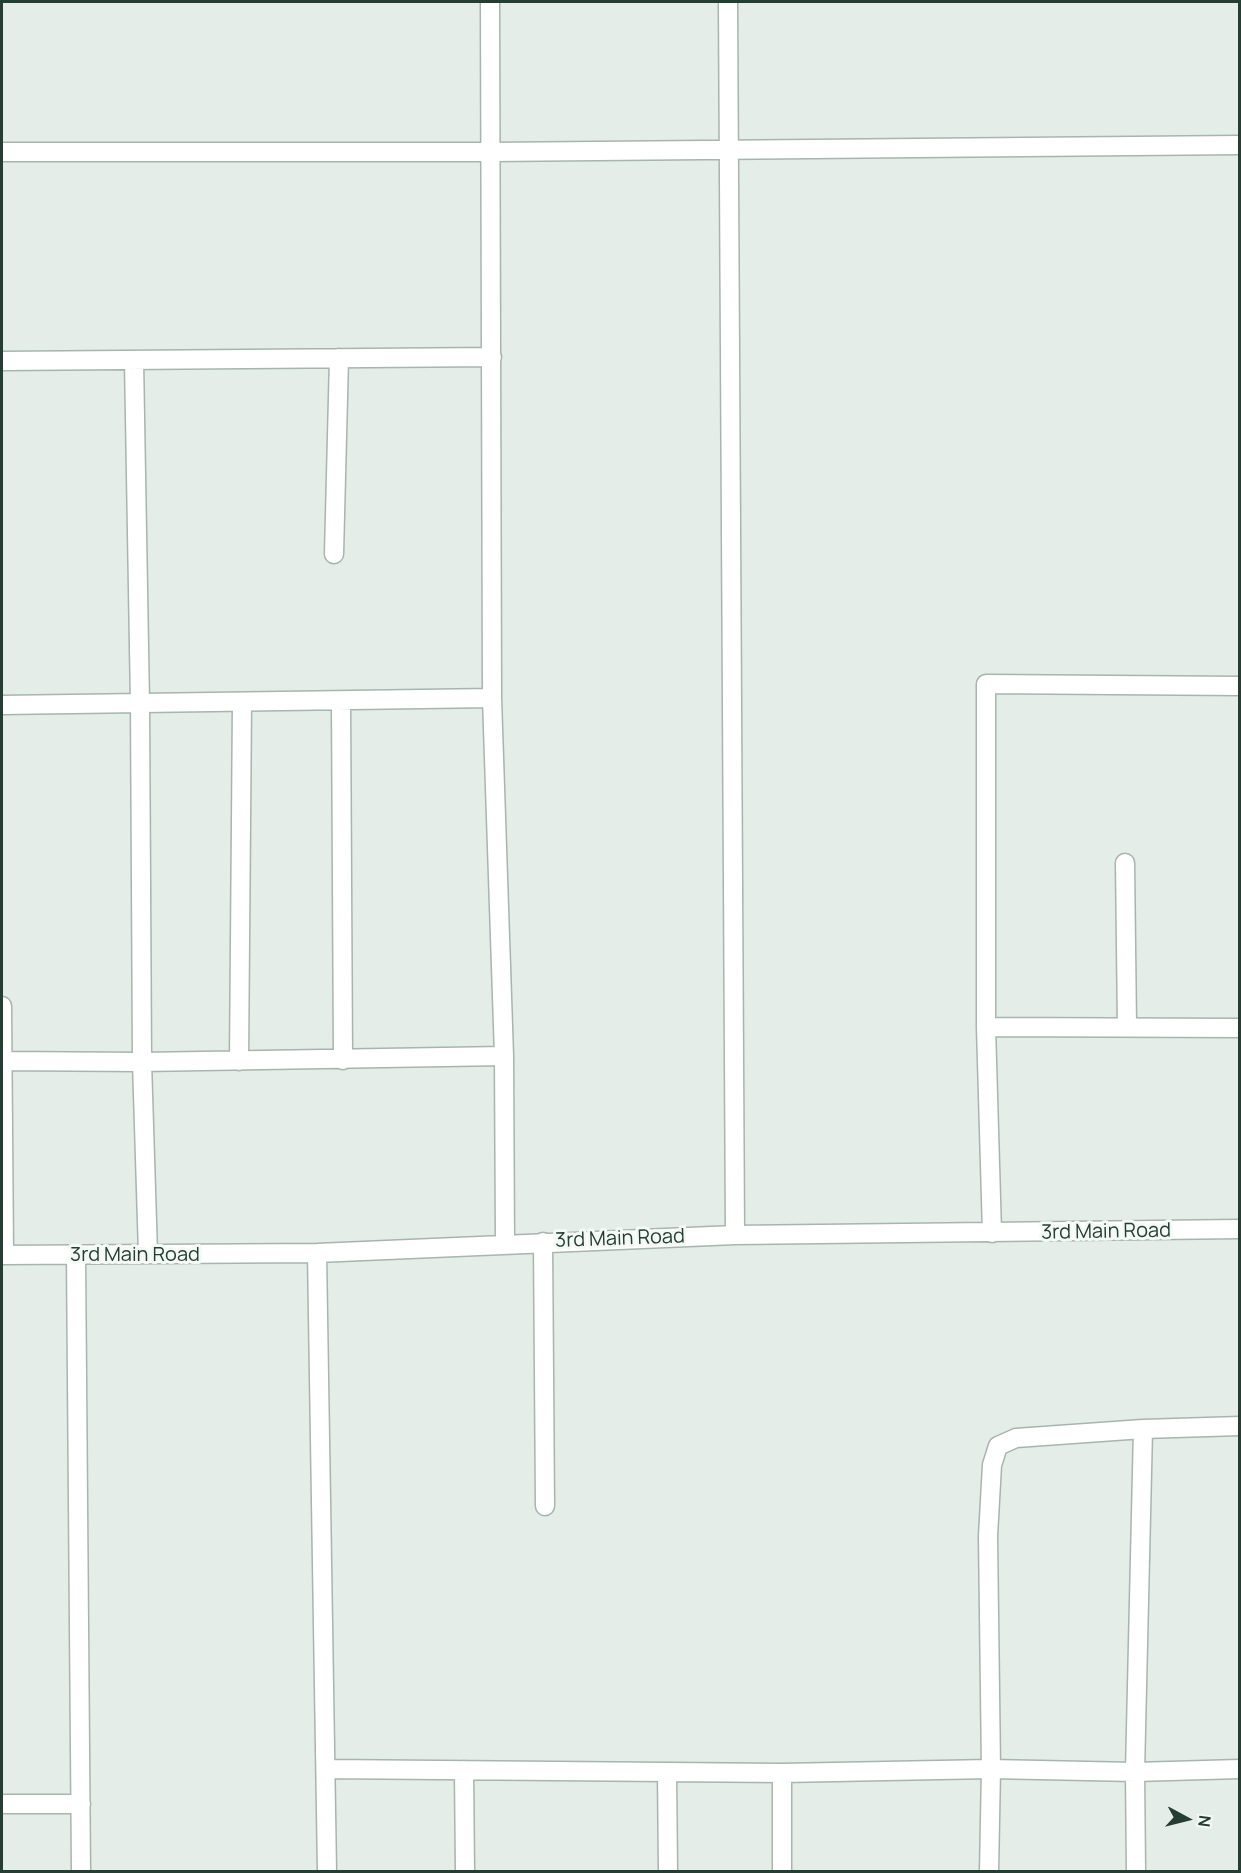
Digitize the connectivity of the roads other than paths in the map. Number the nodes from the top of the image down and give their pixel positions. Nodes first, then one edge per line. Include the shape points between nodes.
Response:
1 (490, 2) edge
2 (728, 2) edge
3 (1239, 145) edge
4 (729, 149) junction
5 (2, 152) edge
6 (490, 152) junction
7 (492, 357) junction
8 (339, 358) junction
9 (134, 360) junction
10 (2, 361) edge
11 (334, 554) dead end
12 (1239, 686) edge
13 (492, 698) junction
14 (341, 701) junction
15 (242, 702) junction
16 (140, 704) junction
17 (2, 705) edge
18 (1125, 863) dead end
19 (2, 1006) edge
20 (986, 1027) junction
21 (1128, 1027) junction
22 (1239, 1028) edge
23 (504, 1056) junction
24 (343, 1059) junction
25 (2, 1061) edge
26 (239, 1061) junction
27 (142, 1062) junction
28 (1239, 1230) edge
29 (992, 1233) junction
30 (735, 1235) junction
31 (543, 1242) junction
32 (505, 1243) junction
33 (317, 1253) junction
34 (148, 1254) junction
35 (3, 1255) edge
36 (76, 1255) junction
37 (1239, 1426) edge
38 (1143, 1430) junction
39 (545, 1506) dead end
40 (1239, 1768) edge
41 (326, 1769) junction
42 (991, 1769) junction
43 (464, 1770) junction
44 (667, 1772) junction
45 (1135, 1772) junction
46 (782, 1773) junction
47 (2, 1804) edge
48 (81, 1804) junction
49 (81, 1872) edge
50 (327, 1872) edge
51 (465, 1872) edge
52 (668, 1872) edge
53 (782, 1872) edge
54 (989, 1872) edge
55 (1136, 1872) edge

1 - 6 street
2 - 4 street
3 - 4 street
4 - 6 street
4 - 30 street
5 - 6 street
6 - 7 street
7 - 8 street
7 - 13 street
8 - 9 street
8 - 11 street
9 - 10 street
9 - 16 street
12 - 20 street via 986,684
13 - 14 street
13 - 23 street
14 - 15 street
14 - 24 street
15 - 16 street
15 - 26 street
16 - 17 street
16 - 27 street
18 - 21 street
19 - 25 street
20 - 21 street
20 - 29 street
21 - 22 street
23 - 24 street
23 - 32 street
24 - 26 street
25 - 27 street
25 - 35 street
26 - 27 street
27 - 34 street
28 - 29 street, 3rd Main Road
29 - 30 street, 3rd Main Road
30 - 31 street, 3rd Main Road
31 - 32 street, 3rd Main Road
31 - 39 street
32 - 33 street, 3rd Main Road
33 - 34 street, 3rd Main Road
33 - 41 street
34 - 36 street, 3rd Main Road
35 - 36 street, 3rd Main Road
36 - 48 street
37 - 38 street
38 - 42 street via 1016,1438 998,1446 992,1465 988,1536
38 - 45 street
40 - 45 street
41 - 43 street
41 - 50 street
42 - 45 street
42 - 46 street
42 - 54 street
43 - 44 street
43 - 51 street
44 - 46 street
44 - 52 street
45 - 55 street
46 - 53 street
47 - 48 street
48 - 49 street

